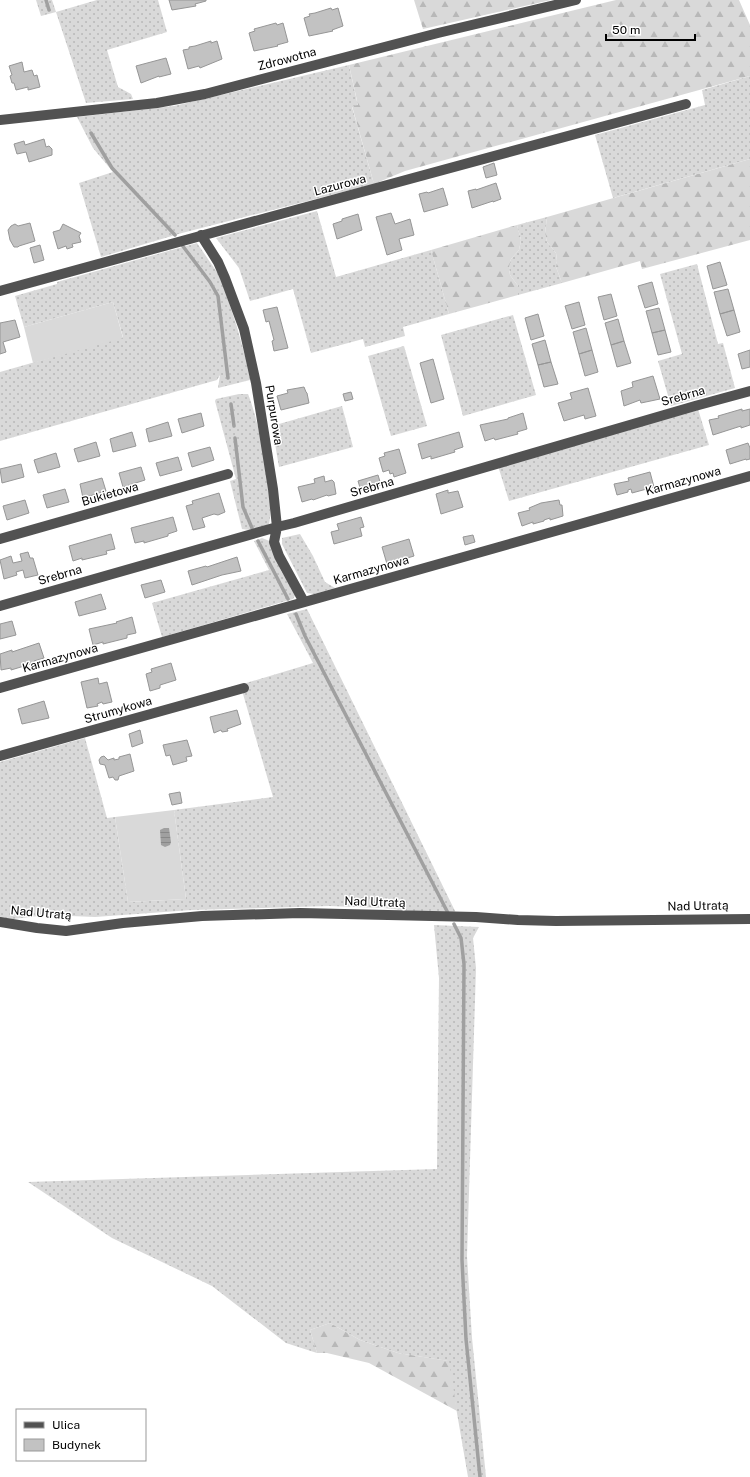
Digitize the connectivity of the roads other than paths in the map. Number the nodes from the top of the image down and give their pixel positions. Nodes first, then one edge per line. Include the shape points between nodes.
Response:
1 (576, 0) edge
2 (686, 104) dead end
3 (0, 120) edge
4 (201, 235) junction
5 (0, 291) edge
6 (750, 391) edge
7 (228, 474) dead end
8 (750, 476) edge
9 (277, 526) junction
10 (0, 539) edge
11 (304, 602) junction
12 (0, 606) edge
13 (0, 688) edge
14 (244, 688) dead end
15 (0, 756) edge
16 (750, 919) edge
17 (0, 922) edge

1 - 3 street, Zdrowotna via 205,94 157,103
2 - 4 street, Lazurowa
4 - 5 street, Lazurowa
4 - 9 street, Purpurowa via 218,262 244,329 260,404
6 - 9 street, Srebrna
7 - 10 street, Bukietowa
8 - 11 street, Karmazynowa
9 - 11 street, Purpurowa via 274,542
9 - 12 street, Srebrna
11 - 13 street, Karmazynowa
14 - 15 street, Strumykowa
16 - 17 street, Nad Utratą via 556,921 300,913 202,916 66,931

